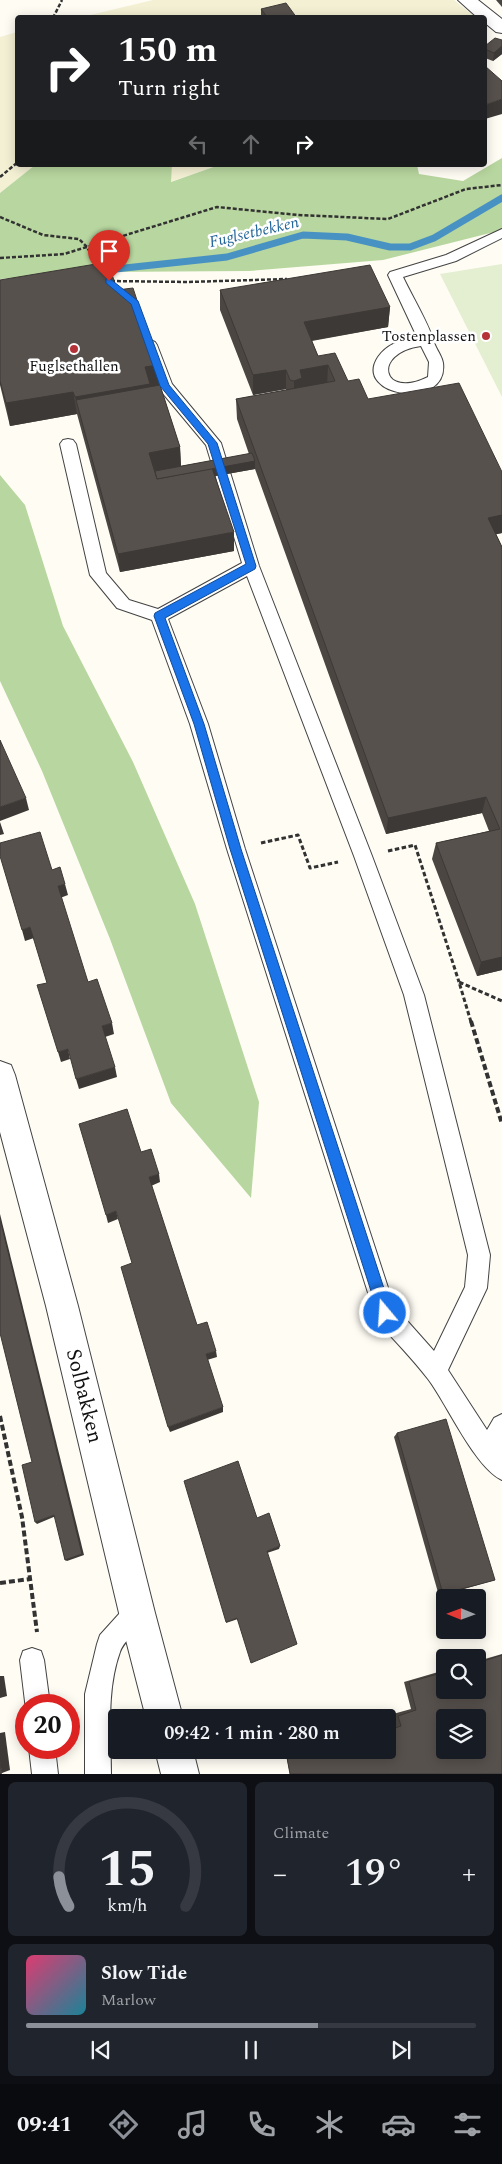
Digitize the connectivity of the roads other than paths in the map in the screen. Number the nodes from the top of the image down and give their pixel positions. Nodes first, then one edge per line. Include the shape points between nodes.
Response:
1 (466, 0) edge
2 (485, 15) edge
3 (487, 16) edge
4 (502, 28) edge
5 (502, 233) edge
6 (145, 330) edge
7 (427, 340) dead end
8 (68, 444) dead end
9 (251, 566) junction
10 (159, 616) junction
11 (0, 1075) edge
12 (436, 1371) junction
13 (502, 1426) edge
14 (495, 1460) edge
15 (137, 1612) junction
16 (32, 1660) road end
17 (36, 1694) edge
18 (163, 1709) edge
19 (43, 1759) edge
20 (176, 1759) edge
21 (45, 1774) edge
22 (98, 1774) edge
23 (180, 1774) edge

1 - 2 street
3 - 4 street
5 - 7 lane via 451,258 395,275
6 - 9 lane via 165,386 213,443
8 - 10 lane via 98,575 123,604
9 - 10 lane
9 - 12 lane via 414,995 479,1255 476,1288
10 - 12 lane via 199,724 385,1313
11 - 15 street, Solbakken via 62,1306
12 - 14 lane
13 - 14 lane
15 - 18 street, Solbakken
15 - 22 lane via 109,1644 98,1694
16 - 17 lane
19 - 21 lane
20 - 23 street

